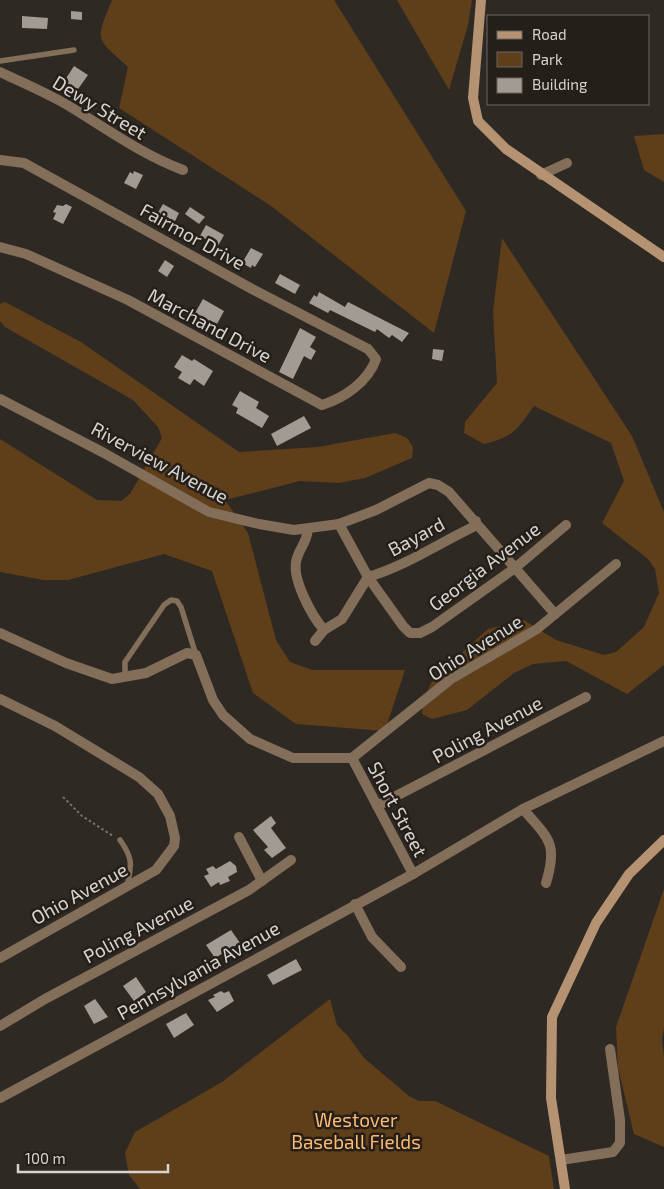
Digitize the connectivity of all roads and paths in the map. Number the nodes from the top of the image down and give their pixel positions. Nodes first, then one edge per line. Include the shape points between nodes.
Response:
1 (481, 0) edge
2 (74, 50) dead end
3 (0, 61) edge
4 (0, 72) edge
5 (0, 160) edge
6 (567, 164) dead end
7 (183, 170) dead end
8 (541, 175) junction
9 (0, 247) edge
10 (664, 257) edge
11 (368, 349) joint
12 (0, 399) edge
13 (476, 521) junction
14 (339, 524) junction
15 (566, 525) dead end
16 (308, 529) junction
17 (616, 564) dead end
18 (515, 568) junction
19 (368, 577) junction
20 (555, 614) junction
21 (324, 630) junction
22 (0, 633) edge
23 (315, 641) dead end
24 (196, 655) junction
25 (125, 678) junction
26 (586, 697) dead end
27 (0, 699) edge
28 (664, 741) edge
29 (352, 758) junction
30 (63, 797) dead end
31 (377, 806) junction
32 (523, 809) junction
33 (239, 837) dead end
34 (120, 840) joint
35 (664, 840) edge
36 (291, 860) dead end
37 (413, 874) junction
38 (262, 881) junction
39 (546, 883) dead end
40 (127, 886) junction
41 (355, 904) junction
42 (0, 958) edge
43 (401, 967) dead end
44 (0, 1026) edge
45 (610, 1048) dead end
46 (0, 1098) edge
47 (561, 1160) junction
48 (565, 1189) edge

1 - 8 street via 473,98 478,121 506,149
2 - 3 lane
4 - 7 street, Dewy Street via 69,106 156,160
5 - 11 street, Fairmor Drive via 24,163
6 - 8 street
8 - 10 street
9 - 11 street, Marchand Drive via 26,254 128,300 322,405 338,400 372,370 376,360
12 - 16 street, Riverview Avenue via 209,512 259,524
13 - 14 street, Riverview Avenue via 449,492 428,483 376,510
13 - 18 street
13 - 19 street, Bayard via 473,527 425,552
14 - 16 street, Riverview Avenue
14 - 19 street
15 - 18 street, Georgia Avenue
16 - 21 street via 306,544 295,567 301,589
17 - 20 street, Ohio Avenue
18 - 19 street, Georgia Avenue via 420,633 410,633 403,626
18 - 20 street
19 - 21 street via 342,619
20 - 29 street, Ohio Avenue via 538,629 451,679
21 - 23 street
22 - 25 street via 66,663 112,679
24 - 25 street via 187,653 146,673
24 - 25 lane via 181,607 177,601 171,600 164,605 126,662
24 - 29 street, Short Street via 213,700 250,739 293,758
26 - 31 street, Poling Avenue
27 - 40 street, Ohio Avenue via 55,726 139,777 158,794 170,816 174,846 156,870
28 - 32 street, Pennsylvania Avenue
29 - 31 street, Short Street
30 - 34 path via 82,816
31 - 37 street, Short Street
32 - 37 street, Pennsylvania Avenue
32 - 39 street via 546,836 552,849 553,861
33 - 38 street
34 - 40 lane via 129,853 131,868
35 - 47 street via 629,874 596,923 552,1017 551,1098
36 - 38 street, Poling Avenue
37 - 41 street, Pennsylvania Avenue
38 - 44 street, Poling Avenue
40 - 42 street, Ohio Avenue
41 - 43 street via 372,937
41 - 46 street, Pennsylvania Avenue
45 - 47 street via 620,1143 613,1152
47 - 48 street

